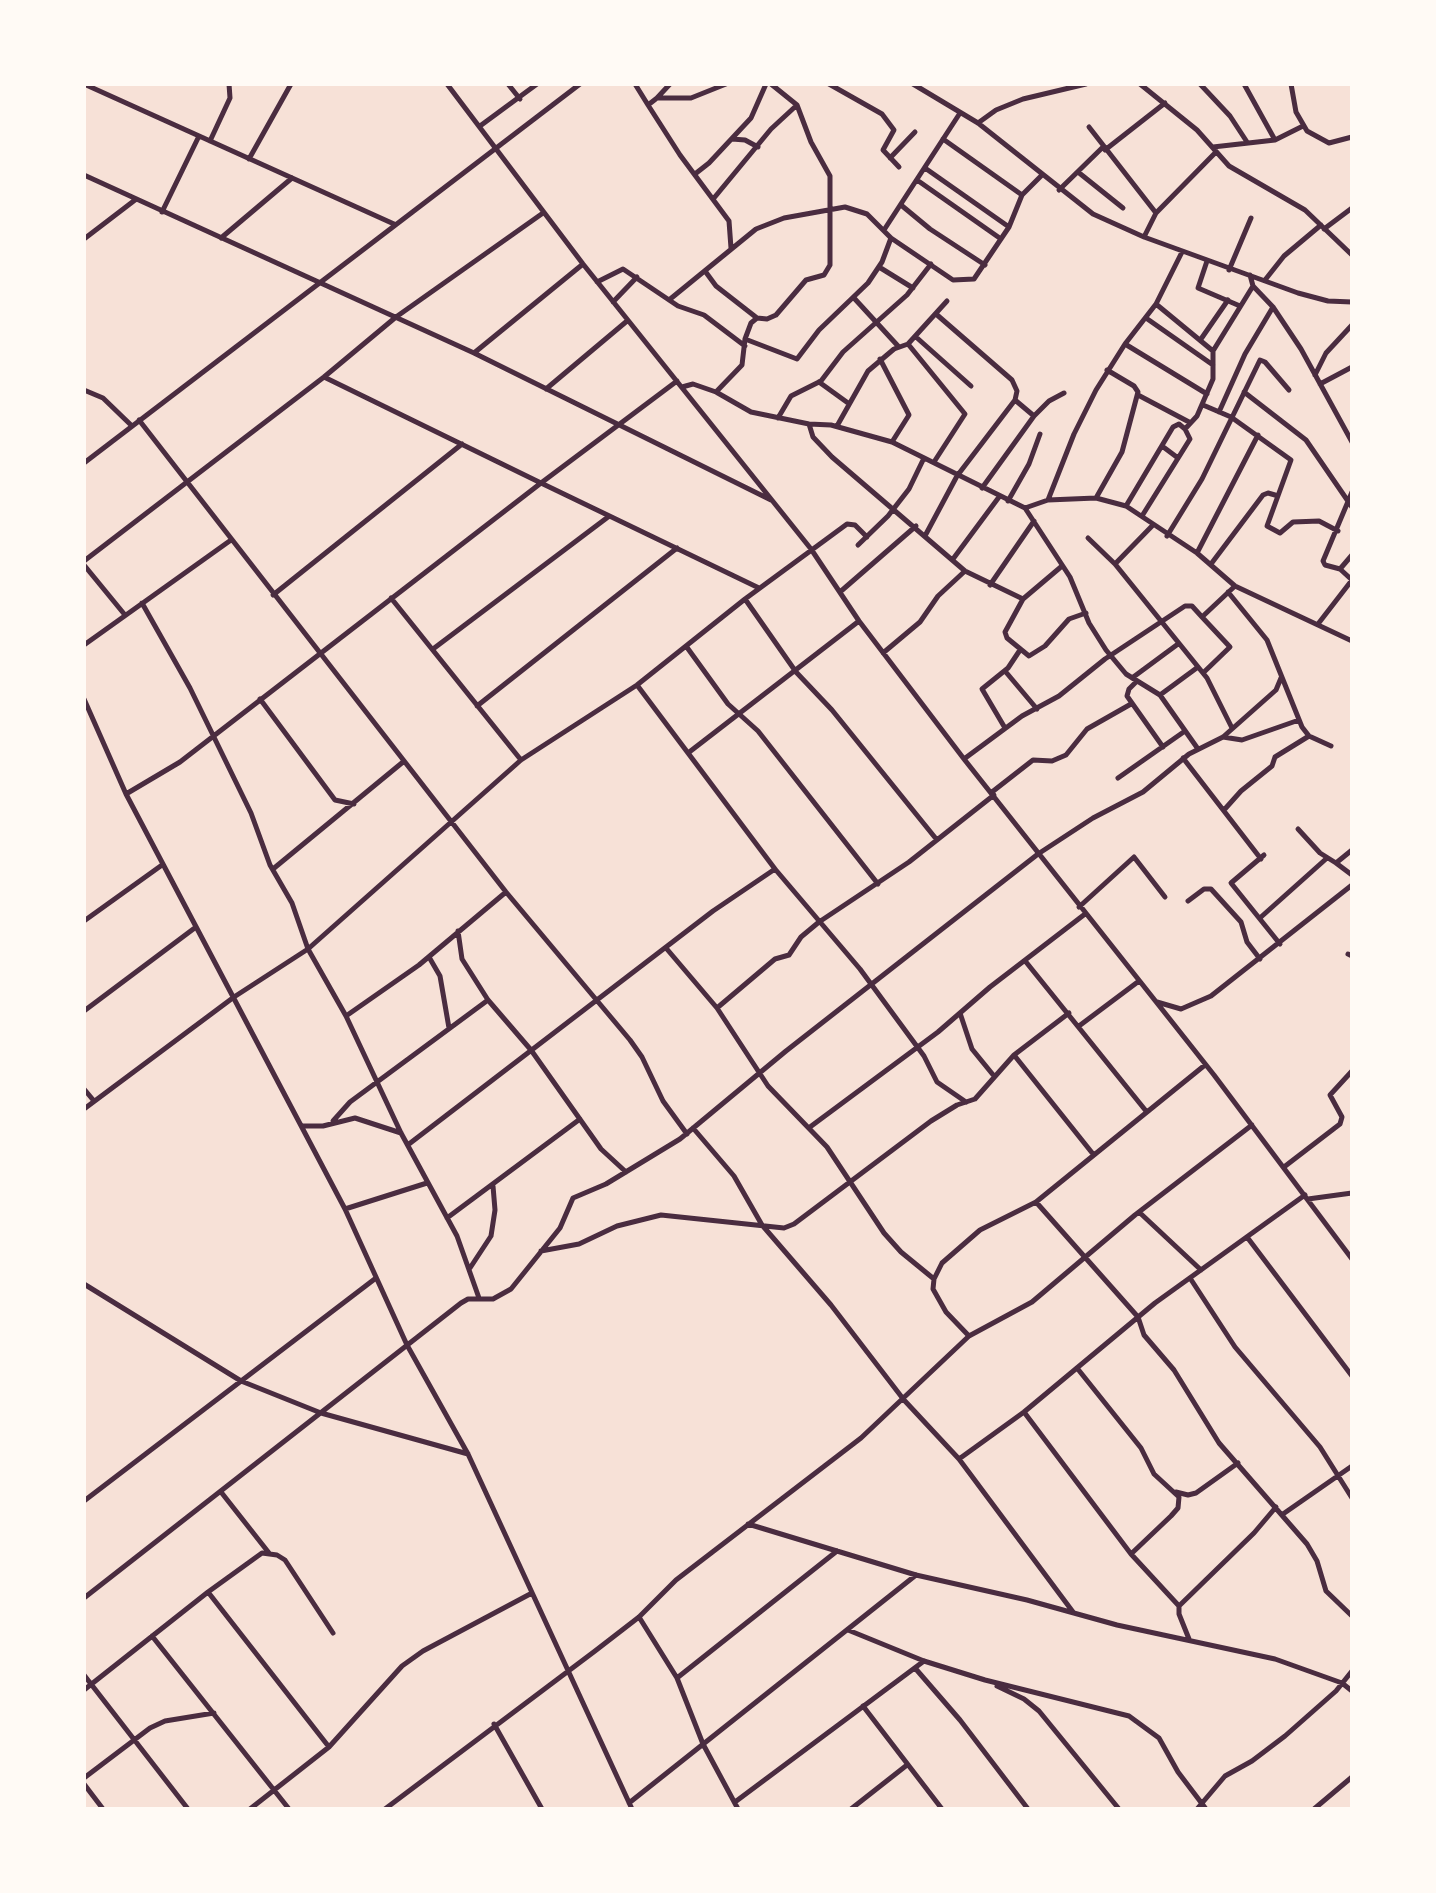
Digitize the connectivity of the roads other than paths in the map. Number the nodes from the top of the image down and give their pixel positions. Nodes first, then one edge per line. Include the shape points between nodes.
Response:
1 (84, 84) edge
2 (229, 84) edge
3 (290, 84) edge
4 (447, 84) edge
5 (508, 84) edge
6 (537, 84) edge
7 (580, 84) edge
8 (635, 84) edge
9 (670, 84) edge
10 (726, 84) edge
11 (769, 84) edge
12 (829, 84) edge
13 (913, 84) edge
14 (1048, 84) edge
15 (1086, 84) edge
16 (1140, 84) edge
17 (1200, 84) edge
18 (1244, 84) edge
19 (1291, 84) edge
20 (927, 87) edge
21 (1054, 92) junction
22 (657, 98) junction
23 (520, 99) junction
24 (1165, 103) junction
25 (648, 105) junction
26 (797, 105) junction
27 (960, 113) junction
28 (978, 123) junction
29 (480, 126) junction
30 (1303, 126) junction
31 (1089, 127) dead end
32 (915, 132) dead end
33 (199, 136) junction
34 (1352, 137) edge
35 (731, 139) junction
36 (943, 139) junction
37 (210, 141) junction
38 (1275, 141) junction
39 (1247, 142) junction
40 (494, 147) junction
41 (758, 147) junction
42 (1104, 148) junction
43 (1215, 150) junction
44 (890, 158) junction
45 (249, 159) junction
46 (899, 167) dead end
47 (925, 168) junction
48 (1078, 172) junction
49 (695, 174) junction
50 (84, 175) edge
51 (1041, 176) junction
52 (292, 178) junction
53 (917, 180) junction
54 (1059, 190) junction
55 (1022, 195) junction
56 (714, 198) junction
57 (135, 200) junction
58 (901, 205) junction
59 (1123, 208) dead end
60 (1352, 208) edge
61 (831, 209) junction
62 (162, 212) junction
63 (543, 213) junction
64 (1156, 213) junction
65 (1251, 218) dead end
66 (394, 224) junction
67 (1009, 227) junction
68 (1323, 227) junction
69 (884, 230) junction
70 (891, 237) junction
71 (1144, 237) junction
72 (220, 238) junction
73 (84, 239) edge
74 (1001, 239) junction
75 (731, 248) junction
76 (1182, 251) junction
77 (1352, 255) edge
78 (1207, 261) junction
79 (583, 264) junction
80 (931, 264) junction
81 (985, 265) junction
82 (879, 267) junction
83 (1229, 270) junction
84 (705, 271) junction
85 (1250, 275) junction
86 (637, 277) junction
87 (1265, 280) junction
88 (321, 282) junction
89 (597, 282) junction
90 (1253, 286) junction
91 (913, 288) junction
92 (854, 298) junction
93 (669, 300) junction
94 (1228, 300) junction
95 (947, 301) dead end
96 (613, 302) junction
97 (1352, 302) edge
98 (1156, 304) junction
99 (1240, 306) junction
100 (1273, 307) junction
101 (936, 314) junction
102 (396, 317) junction
103 (1146, 317) junction
104 (757, 318) junction
105 (627, 321) junction
106 (876, 321) junction
107 (1351, 328) edge
108 (916, 337) junction
109 (745, 339) junction
110 (1201, 339) junction
111 (908, 344) junction
112 (1125, 344) junction
113 (745, 346) junction
114 (898, 346) junction
115 (1213, 351) junction
116 (474, 353) junction
117 (880, 359) junction
118 (1213, 365) junction
119 (1352, 366) edge
120 (1107, 370) junction
121 (1315, 375) junction
122 (324, 377) junction
123 (677, 381) junction
124 (819, 382) junction
125 (1320, 384) junction
126 (971, 386) dead end
127 (682, 387) junction
128 (546, 389) junction
129 (84, 390) edge
130 (1289, 390) dead end
131 (716, 392) junction
132 (1244, 392) junction
133 (1064, 394) dead end
134 (1207, 394) junction
135 (1138, 395) junction
136 (1015, 400) junction
137 (848, 403) junction
138 (1203, 405) junction
139 (1219, 411) junction
140 (1034, 416) junction
141 (1231, 417) junction
142 (778, 418) junction
143 (139, 420) junction
144 (1189, 422) junction
145 (809, 424) junction
146 (619, 425) junction
147 (132, 426) junction
148 (837, 426) junction
149 (1185, 429) junction
150 (1040, 434) dead end
151 (1258, 435) junction
152 (892, 442) junction
153 (1352, 442) edge
154 (462, 444) junction
155 (1162, 446) junction
156 (924, 458) junction
157 (1178, 458) junction
158 (934, 462) junction
159 (84, 463) edge
160 (957, 476) junction
161 (186, 481) junction
162 (541, 483) junction
163 (982, 488) junction
164 (1352, 492) edge
165 (1275, 495) junction
166 (999, 497) junction
167 (1096, 498) junction
168 (1048, 500) junction
169 (773, 501) junction
170 (1008, 501) junction
171 (1350, 505) edge
172 (1126, 506) junction
173 (1025, 508) junction
174 (893, 510) junction
175 (1142, 516) junction
176 (608, 517) junction
177 (1034, 521) junction
178 (1153, 525) junction
179 (915, 526) junction
180 (1338, 531) junction
181 (926, 534) junction
182 (1167, 536) junction
183 (867, 537) junction
184 (1088, 538) dead end
185 (231, 540) junction
186 (858, 545) dead end
187 (677, 548) junction
188 (811, 549) junction
189 (1197, 553) junction
190 (1352, 555) edge
191 (953, 559) junction
192 (84, 563) edge
193 (1115, 564) junction
194 (1211, 564) junction
195 (1062, 566) junction
196 (1340, 569) junction
197 (965, 571) junction
198 (1352, 580) edge
199 (990, 585) junction
200 (1235, 586) junction
201 (759, 588) junction
202 (840, 592) junction
203 (1228, 592) junction
204 (273, 595) junction
205 (391, 598) junction
206 (1023, 598) junction
207 (745, 599) junction
208 (142, 603) junction
209 (1086, 613) junction
210 (125, 615) junction
211 (1202, 617) junction
212 (859, 621) junction
213 (1163, 622) junction
214 (1318, 624) junction
215 (1352, 641) edge
216 (1178, 644) junction
217 (84, 645) edge
218 (686, 646) junction
219 (433, 649) junction
220 (1020, 650) junction
221 (883, 653) junction
222 (319, 655) junction
223 (1110, 655) junction
224 (1198, 667) junction
225 (1005, 671) junction
226 (796, 672) junction
227 (1203, 673) junction
228 (1281, 678) junction
229 (1134, 680) junction
230 (637, 685) junction
231 (1160, 695) junction
232 (84, 699) edge
233 (260, 699) junction
234 (1130, 704) junction
235 (477, 706) junction
236 (1037, 709) junction
237 (739, 713) junction
238 (1299, 720) junction
239 (1005, 728) junction
240 (1232, 728) junction
241 (1185, 731) junction
242 (212, 735) junction
243 (1308, 736) junction
244 (1223, 737) junction
245 (1331, 746) dead end
246 (1163, 747) junction
247 (1198, 749) junction
248 (688, 753) junction
249 (1182, 758) junction
250 (964, 759) junction
251 (521, 760) junction
252 (403, 762) junction
253 (1118, 778) dead end
254 (993, 793) junction
255 (126, 794) junction
256 (354, 804) junction
257 (1224, 810) junction
258 (450, 821) junction
259 (1298, 829) dead end
260 (937, 841) junction
261 (1352, 850) edge
262 (1038, 854) junction
263 (1327, 858) junction
264 (1336, 863) junction
265 (162, 865) junction
266 (273, 869) junction
267 (775, 869) junction
268 (1352, 875) edge
269 (878, 884) junction
270 (1352, 885) edge
271 (506, 892) junction
272 (1165, 897) dead end
273 (1188, 901) dead end
274 (1079, 906) junction
275 (1085, 914) junction
276 (1261, 917) junction
277 (84, 921) edge
278 (819, 922) junction
279 (196, 927) junction
280 (458, 931) junction
281 (1280, 944) junction
282 (666, 947) junction
283 (308, 949) junction
284 (429, 957) junction
285 (1260, 959) junction
286 (1026, 962) junction
287 (1139, 981) junction
288 (871, 984) junction
289 (234, 997) junction
290 (488, 1000) junction
291 (1153, 1000) junction
292 (597, 1001) junction
293 (718, 1008) junction
294 (84, 1011) edge
295 (960, 1013) junction
296 (1069, 1013) junction
297 (346, 1016) junction
298 (1079, 1026) junction
299 (449, 1028) junction
300 (918, 1047) junction
301 (531, 1050) junction
302 (1014, 1055) junction
303 (1205, 1065) junction
304 (1352, 1071) edge
305 (758, 1074) junction
306 (994, 1076) junction
307 (378, 1084) junction
308 (84, 1089) edge
309 (94, 1101) junction
310 (968, 1102) junction
311 (84, 1109) edge
312 (1146, 1111) junction
313 (580, 1119) junction
314 (333, 1122) junction
315 (1252, 1125) junction
316 (303, 1126) junction
317 (810, 1127) junction
318 (694, 1128) junction
319 (401, 1133) junction
320 (687, 1134) junction
321 (410, 1144) junction
322 (1093, 1153) junction
323 (1284, 1167) junction
324 (626, 1172) junction
325 (428, 1183) junction
326 (850, 1183) junction
327 (494, 1186) junction
328 (1352, 1193) edge
329 (1306, 1197) junction
330 (1036, 1202) junction
331 (345, 1209) junction
332 (1139, 1212) junction
333 (447, 1218) junction
334 (762, 1225) junction
335 (1247, 1237) junction
336 (541, 1251) junction
337 (1086, 1256) junction
338 (1352, 1259) edge
339 (470, 1268) junction
340 (1201, 1270) junction
341 (376, 1278) junction
342 (1190, 1278) junction
343 (934, 1279) junction
344 (84, 1284) edge
345 (479, 1298) junction
346 (1138, 1317) junction
347 (969, 1336) junction
348 (407, 1345) junction
349 (1077, 1368) junction
350 (1352, 1376) edge
351 (241, 1381) junction
352 (904, 1400) junction
353 (1024, 1412) junction
354 (321, 1413) junction
355 (468, 1454) junction
356 (959, 1459) junction
357 (1238, 1463) junction
358 (1352, 1466) edge
359 (1338, 1478) junction
360 (221, 1492) junction
361 (1176, 1492) junction
362 (1352, 1498) edge
363 (84, 1501) edge
364 (1276, 1507) junction
365 (1283, 1514) junction
366 (748, 1524) junction
367 (837, 1550) junction
368 (269, 1553) junction
369 (1131, 1554) junction
370 (916, 1575) junction
371 (208, 1592) junction
372 (532, 1593) junction
373 (84, 1598) edge
374 (1180, 1606) junction
375 (1075, 1615) junction
376 (1352, 1616) edge
377 (639, 1617) junction
378 (848, 1630) junction
379 (333, 1633) dead end
380 (152, 1636) junction
381 (1189, 1639) junction
382 (924, 1661) junction
383 (915, 1668) junction
384 (1352, 1671) edge
385 (567, 1673) junction
386 (84, 1675) edge
387 (677, 1678) junction
388 (985, 1680) junction
389 (91, 1684) junction
390 (1342, 1684) junction
391 (84, 1690) edge
392 (1352, 1691) edge
393 (863, 1706) junction
394 (214, 1713) junction
395 (494, 1724) junction
396 (134, 1739) junction
397 (703, 1744) junction
398 (329, 1748) junction
399 (907, 1765) junction
400 (1352, 1777) edge
401 (84, 1778) edge
402 (84, 1784) edge
403 (274, 1791) junction
404 (631, 1806) edge
405 (736, 1806) edge
406 (1202, 1807) edge
407 (541, 1808) edge
408 (103, 1809) edge
409 (188, 1809) edge
410 (250, 1809) edge
411 (289, 1809) edge
412 (385, 1809) edge
413 (531, 1809) edge
414 (851, 1809) edge
415 (942, 1809) edge
416 (1028, 1809) edge
417 (1119, 1809) edge
418 (1314, 1809) edge

1 - 33 street
2 - 37 street via 230,98
3 - 45 street
4 - 29 street
5 - 23 street
6 - 23 street
7 - 40 street
8 - 25 street
9 - 22 street
10 - 22 street via 691,99
11 - 26 street
11 - 35 street via 751,118
12 - 44 street via 882,114 894,130 883,150
13 - 20 street
14 - 21 street
15 - 21 street
16 - 24 street
17 - 39 street
18 - 38 street
19 - 30 street
20 - 27 street
21 - 28 street via 1005,107
22 - 25 street
23 - 29 street
24 - 42 street
24 - 43 street
25 - 49 street
26 - 41 street
26 - 61 street via 830,176
27 - 28 street
27 - 36 street
28 - 51 street
29 - 40 street
30 - 34 street via 1327,143
30 - 38 street
31 - 42 street
32 - 44 street
33 - 37 street
33 - 62 street
35 - 41 street
35 - 49 street
36 - 47 street
36 - 55 street
37 - 45 street
38 - 39 street
39 - 43 street
40 - 63 street
40 - 66 street
41 - 56 street
42 - 48 street
42 - 64 street
43 - 64 street
43 - 68 street via 1239,173 1305,210
44 - 46 street
45 - 52 street
47 - 53 street
47 - 67 street
48 - 54 street
48 - 59 street
49 - 56 street
50 - 57 street
51 - 54 street
51 - 55 street
52 - 66 street
52 - 72 street
53 - 58 street
53 - 74 street
54 - 71 street via 1093,214
55 - 67 street
56 - 75 street via 729,221
57 - 62 street
57 - 73 street
58 - 69 street
58 - 81 street
60 - 68 street
61 - 69 street via 861,211
61 - 75 street via 771,222
61 - 104 street via 828,271 806,280 776,315
62 - 72 street
63 - 79 street
63 - 102 street
64 - 71 street
65 - 83 street
66 - 88 street
67 - 74 street
68 - 77 street
68 - 87 street via 1284,256
69 - 70 street
70 - 80 street
70 - 82 street
71 - 76 street
72 - 88 street
74 - 81 street
75 - 84 street
76 - 78 street
76 - 98 street
78 - 83 street
78 - 94 street via 1198,288
79 - 89 street
79 - 116 street
80 - 81 street via 956,281 974,279
80 - 91 street
82 - 91 street
82 - 92 street
83 - 85 street
84 - 93 street
84 - 104 street via 716,286
85 - 87 street
85 - 90 street
86 - 89 street via 623,269
86 - 93 street
86 - 96 street
87 - 97 street via 1314,298
88 - 102 street
88 - 143 street
89 - 96 street
90 - 99 street
90 - 100 street
91 - 106 street
92 - 106 street
92 - 109 street via 819,330 797,359
93 - 113 street via 704,314
94 - 99 street
94 - 110 street
95 - 101 street
96 - 105 street
98 - 103 street
98 - 110 street
99 - 115 street
100 - 121 street
100 - 139 street
101 - 108 street
101 - 136 street via 1014,382
102 - 116 street
102 - 122 street
103 - 112 street
103 - 118 street
104 - 109 street
105 - 123 street
105 - 128 street
106 - 114 street
106 - 124 street via 842,352
107 - 121 street via 1326,353
108 - 111 street
108 - 126 street
109 - 113 street
110 - 115 street
111 - 114 street
111 - 158 street via 965,414
112 - 120 street
112 - 134 street
113 - 131 street via 742,365
114 - 117 street
115 - 118 street
116 - 128 street
117 - 137 street
117 - 152 street via 909,415
118 - 134 street
119 - 125 street
120 - 135 street via 1134,386
120 - 168 street via 1074,434
121 - 125 street
122 - 154 street
122 - 161 street
123 - 127 street
123 - 146 street
124 - 137 street
124 - 142 street via 794,394
125 - 153 street
127 - 131 street via 693,384
127 - 169 street
128 - 146 street
129 - 147 street via 103,398
130 - 132 street via 1262,359
131 - 142 street via 744,409
132 - 141 street
132 - 171 street via 1306,440
133 - 140 street
134 - 138 street
135 - 144 street
135 - 167 street via 1122,452
136 - 140 street
136 - 160 street
137 - 148 street
138 - 139 street
138 - 144 street
139 - 141 street
140 - 163 street
141 - 151 street
141 - 182 street via 1194,495
142 - 145 street
143 - 147 street
143 - 161 street
144 - 149 street
145 - 148 street
145 - 174 street via 813,437 832,457
146 - 162 street
146 - 169 street
147 - 159 street
148 - 152 street
149 - 155 street via 1175,425
149 - 157 street via 1189,439
150 - 170 street
151 - 165 street via 1291,460
151 - 189 street
152 - 156 street
154 - 162 street
154 - 204 street
155 - 157 street
155 - 172 street
156 - 158 street
156 - 174 street
157 - 175 street
158 - 160 street
160 - 163 street
160 - 181 street
161 - 185 street
161 - 192 street
162 - 176 street
162 - 205 street
163 - 166 street
164 - 171 street
165 - 180 street via 1265,524 1278,533 1293,522 1319,521
165 - 194 street via 1263,495
166 - 170 street
166 - 191 street
167 - 168 street
167 - 172 street
168 - 173 street
169 - 188 street
170 - 173 street
171 - 180 street
172 - 175 street
173 - 177 street
174 - 179 street
174 - 183 street
175 - 178 street
176 - 187 street
176 - 219 street
177 - 195 street
177 - 199 street
178 - 182 street
178 - 193 street
179 - 181 street
179 - 202 street
180 - 196 street via 1323,563
181 - 191 street
182 - 189 street
183 - 186 street
183 - 188 street via 855,525 847,524
184 - 193 street
185 - 204 street
185 - 208 street
187 - 201 street
187 - 235 street
188 - 201 street
188 - 202 street
189 - 194 street
190 - 196 street
191 - 197 street
192 - 210 street
193 - 213 street
194 - 200 street
195 - 206 street
195 - 209 street
196 - 198 street
197 - 199 street
197 - 221 street via 938,596 920,622
198 - 214 street
199 - 206 street
200 - 203 street
200 - 214 street
201 - 207 street
202 - 212 street
203 - 211 street
203 - 228 street via 1267,640
204 - 222 street
205 - 219 street
205 - 222 street
206 - 220 street via 1005,632
207 - 218 street
207 - 226 street
208 - 210 street
208 - 242 street
209 - 220 street via 1069,620 1034,655
209 - 223 street
210 - 217 street
211 - 213 street via 1187,605
211 - 227 street via 1230,647
212 - 221 street
212 - 226 street
213 - 216 street
213 - 223 street
214 - 215 street
216 - 224 street
216 - 229 street
218 - 230 street
218 - 237 street
219 - 235 street
220 - 225 street
221 - 250 street
222 - 233 street
222 - 252 street
223 - 229 street
223 - 236 street
224 - 227 street
224 - 231 street
225 - 236 street
225 - 239 street via 982,690
226 - 237 street
226 - 260 street
227 - 240 street
228 - 238 street
228 - 240 street via 1276,690
229 - 231 street
229 - 234 street via 1128,691
230 - 248 street
230 - 251 street
231 - 241 street
232 - 255 street
233 - 242 street
233 - 256 street via 335,800
234 - 246 street
234 - 254 street via 1087,729 1066,755 1052,761 1033,760
235 - 251 street
236 - 239 street
237 - 248 street
237 - 269 street
238 - 243 street
238 - 244 street via 1242,740
239 - 250 street
240 - 244 street
241 - 246 street
241 - 247 street
242 - 255 street via 180,762
242 - 266 street via 261,834
243 - 245 street
243 - 257 street via 1275,758
244 - 247 street
246 - 253 street
247 - 249 street
248 - 267 street
249 - 257 street
249 - 262 street via 1143,792
250 - 254 street
251 - 258 street
252 - 256 street
252 - 258 street
254 - 260 street
254 - 262 street
255 - 265 street
256 - 266 street
257 - 276 street via 1262,857 1231,883
258 - 271 street
258 - 283 street
259 - 263 street
260 - 269 street
261 - 264 street
262 - 274 street
262 - 288 street
263 - 264 street
263 - 276 street
264 - 268 street
265 - 277 street
265 - 279 street
266 - 283 street via 292,903
267 - 278 street
267 - 282 street
269 - 278 street
270 - 281 street
271 - 280 street
271 - 292 street
272 - 274 street via 1134,857
273 - 285 street via 1211,889 1241,922 1247,942
274 - 275 street
275 - 286 street
275 - 287 street
276 - 281 street
278 - 288 street
278 - 293 street via 789,955 775,959
279 - 289 street
279 - 294 street
280 - 284 street
280 - 290 street via 462,959
281 - 285 street
282 - 292 street
282 - 293 street
283 - 289 street
283 - 297 street
284 - 297 street
284 - 299 street via 440,976
285 - 291 street via 1211,996 1181,1009
286 - 295 street
286 - 296 street
287 - 291 street
287 - 298 street
288 - 300 street
288 - 305 street
289 - 309 street
289 - 316 street
290 - 299 street
290 - 301 street
291 - 303 street
292 - 301 street
292 - 320 street via 642,1058 658,1093
293 - 305 street
295 - 300 street
295 - 306 street via 972,1049
296 - 298 street
296 - 302 street
297 - 307 street
298 - 312 street
299 - 307 street
300 - 310 street via 942,1088
300 - 317 street
301 - 313 street
301 - 321 street
302 - 306 street
302 - 322 street
303 - 312 street
303 - 315 street
304 - 323 street via 1330,1095 1342,1116 1340,1124
305 - 317 street
305 - 318 street
306 - 310 street via 981,1095
307 - 314 street via 341,1110
307 - 319 street
308 - 309 street
309 - 311 street
310 - 326 street via 931,1121
312 - 322 street
313 - 324 street via 601,1149
313 - 327 street
314 - 316 street
314 - 319 street via 355,1118
315 - 323 street
315 - 332 street
316 - 331 street
317 - 326 street
318 - 320 street
318 - 334 street via 734,1176
319 - 321 street
320 - 324 street
321 - 325 street
322 - 330 street
323 - 329 street
324 - 336 street via 570,1200 560,1228
325 - 331 street
325 - 333 street
326 - 334 street via 794,1224 783,1228
326 - 343 street via 895,1246
327 - 333 street
327 - 339 street via 491,1236
328 - 329 street
329 - 335 street
329 - 338 street
330 - 337 street
330 - 343 street via 980,1230 949,1255
331 - 341 street
332 - 337 street
332 - 340 street
333 - 339 street
334 - 336 street via 661,1215 617,1226 579,1244
334 - 352 street
335 - 340 street
335 - 350 street
336 - 345 street via 511,1289 493,1299
337 - 346 street
337 - 347 street via 1032,1303
339 - 345 street
340 - 342 street
341 - 348 street
341 - 351 street
342 - 346 street
342 - 359 street via 1235,1347 1321,1447
343 - 347 street via 937,1298
344 - 351 street
345 - 348 street via 467,1299
346 - 349 street
346 - 357 street via 1149,1342 1174,1370 1214,1436
347 - 352 street
348 - 354 street
348 - 355 street
349 - 353 street
349 - 361 street via 1141,1447 1154,1474
351 - 354 street
351 - 363 street
352 - 356 street
352 - 366 street
353 - 356 street
353 - 369 street
354 - 355 street
354 - 360 street
355 - 372 street
356 - 375 street
357 - 361 street via 1196,1493
357 - 364 street
358 - 359 street
359 - 362 street
359 - 365 street
360 - 368 street
360 - 373 street
361 - 369 street via 1178,1508
364 - 365 street
364 - 374 street
365 - 376 street via 1312,1551 1326,1591
366 - 367 street
366 - 377 street via 676,1580
367 - 370 street
367 - 387 street
368 - 371 street via 256,1555
368 - 379 street via 285,1560
369 - 374 street
370 - 375 street
370 - 378 street
371 - 380 street
371 - 398 street
372 - 385 street
372 - 398 street via 423,1651 402,1667
374 - 381 street
375 - 381 street
377 - 385 street
377 - 387 street
378 - 382 street
378 - 397 street
380 - 389 street
380 - 394 street
381 - 390 street via 1275,1659
382 - 383 street
382 - 388 street
383 - 393 street
383 - 416 street
384 - 390 street
385 - 395 street
385 - 404 street
386 - 389 street
387 - 397 street
388 - 406 street via 1116,1710 1143,1724 1159,1738
388 - 417 street via 1040,1711
389 - 391 street
389 - 396 street
390 - 392 street
390 - 406 street via 1285,1736 1225,1776
393 - 399 street
393 - 405 street
394 - 396 street via 165,1721
394 - 403 street
395 - 407 street
395 - 412 street
396 - 401 street
396 - 409 street
397 - 404 street
397 - 405 street
398 - 403 street
399 - 414 street
399 - 415 street
400 - 418 street
402 - 408 street
403 - 410 street
403 - 411 street
407 - 413 street

